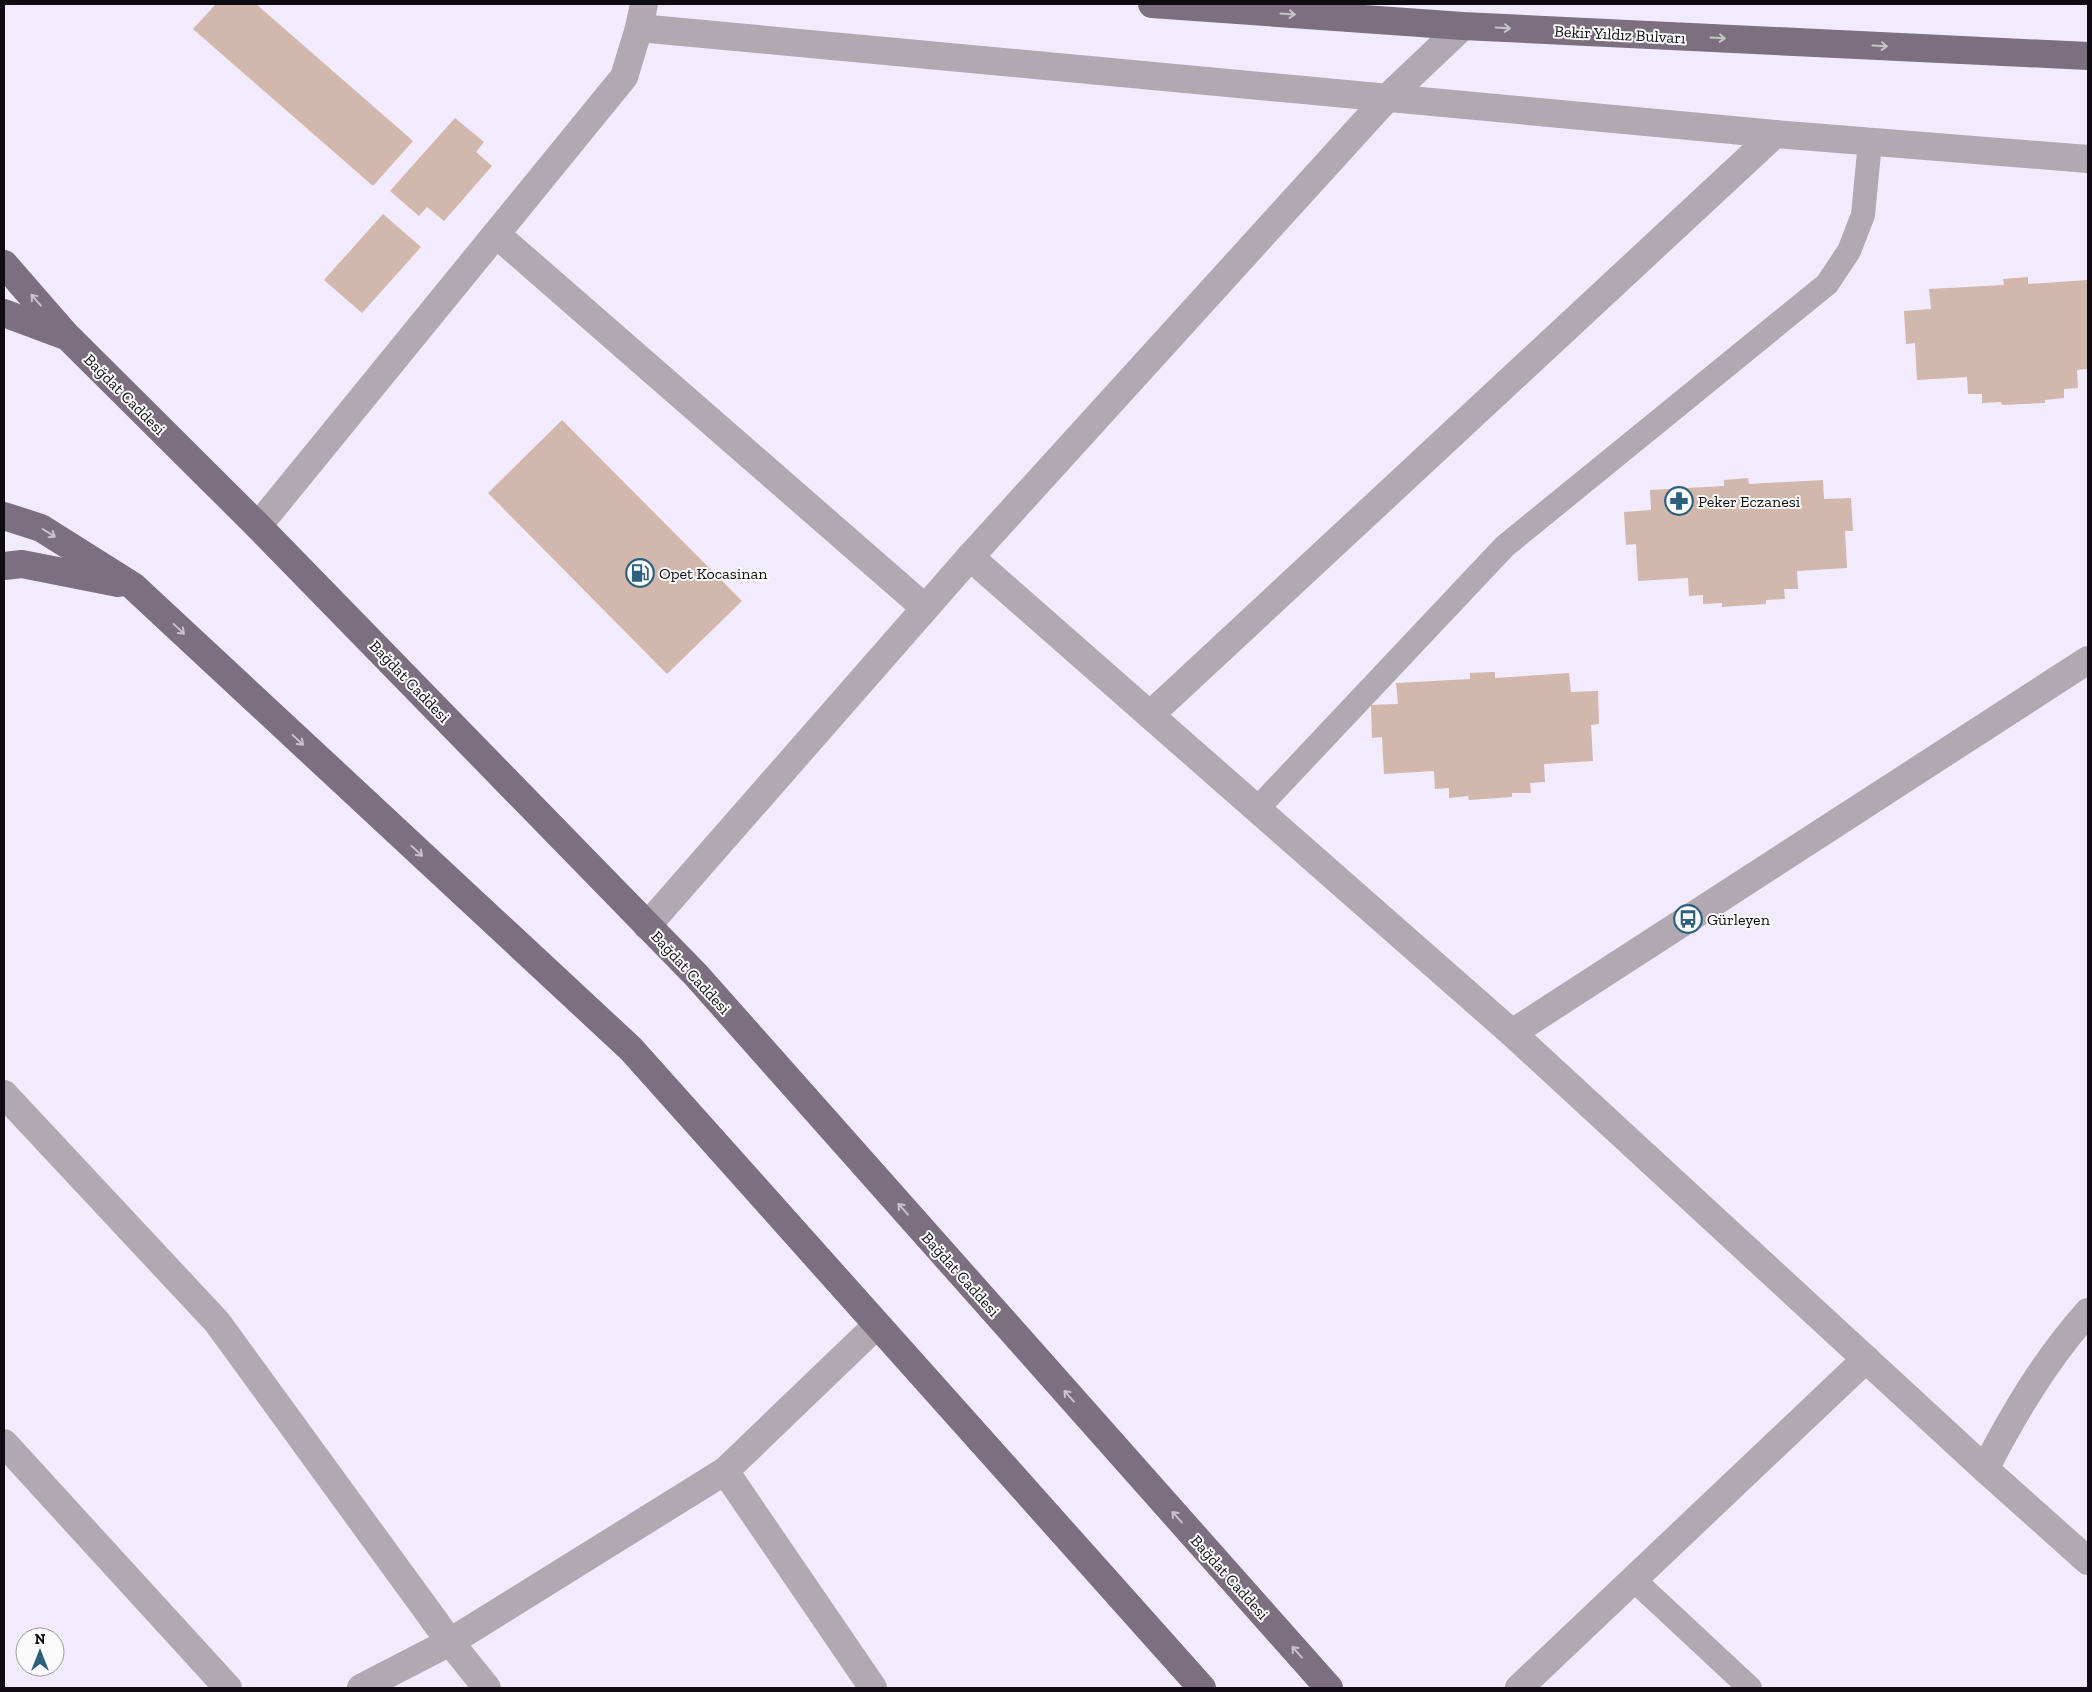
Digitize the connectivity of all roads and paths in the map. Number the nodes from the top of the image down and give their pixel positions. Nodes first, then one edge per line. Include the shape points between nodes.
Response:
1 (1152, 4) edge
2 (642, 16) edge
3 (1463, 26) junction
4 (2088, 56) edge
5 (1387, 98) junction
6 (1775, 134) junction
7 (1870, 142) junction
8 (2088, 159) edge
9 (496, 234) junction
10 (4, 264) edge
11 (4, 313) edge
12 (68, 337) junction
13 (4, 516) edge
14 (258, 526) junction
15 (970, 557) junction
16 (4, 566) edge
17 (133, 586) junction
18 (925, 608) junction
19 (2088, 660) edge
20 (1150, 715) junction
21 (1257, 809) junction
22 (648, 926) junction
23 (1512, 1034) junction
24 (4, 1094) edge
25 (2088, 1312) edge
26 (877, 1325) junction
27 (1866, 1359) junction
28 (4, 1443) edge
29 (1984, 1469) junction
30 (726, 1471) junction
31 (2088, 1561) edge
32 (1634, 1579) junction
33 (450, 1642) junction
34 (228, 1688) edge
35 (361, 1688) edge
36 (487, 1688) edge
37 (873, 1688) edge
38 (1202, 1688) edge
39 (1329, 1688) edge
40 (1519, 1688) edge
41 (1750, 1688) edge

1 -> 3 main road, Bekir Yıldız Bulvarı
2 - 5 street
2 - 9 street via 624,77
3 -> 4 main road, Bekir Yıldız Bulvarı
3 - 5 street
5 - 6 street
5 - 15 street
6 - 7 street
6 - 20 street
7 - 8 street
7 - 21 lane via 1863,215 1849,251 1827,284 1505,546
9 - 14 street
9 - 18 street
12 -> 10 main road
11 - 12 main road, Bağdat Caddesi
12 - 14 main road, Bağdat Caddesi
13 -> 17 main road via 41,528
14 - 22 main road, Bağdat Caddesi
15 - 18 street
15 - 20 street
16 - 17 main road via 22,564
17 -> 26 main road via 631,1049
18 - 22 street
19 - 23 street
20 - 21 street
21 - 23 street
39 -> 22 main road, Bağdat Caddesi via 702,982
23 - 27 street
24 - 33 street via 217,1322
25 - 29 street via 2043,1368
26 - 30 street
26 - 38 main road
27 - 29 street
27 - 32 street
28 - 34 street
29 - 31 street
30 - 33 street
30 - 37 street
32 - 40 street
32 - 41 lane
33 - 35 street
33 - 36 street

